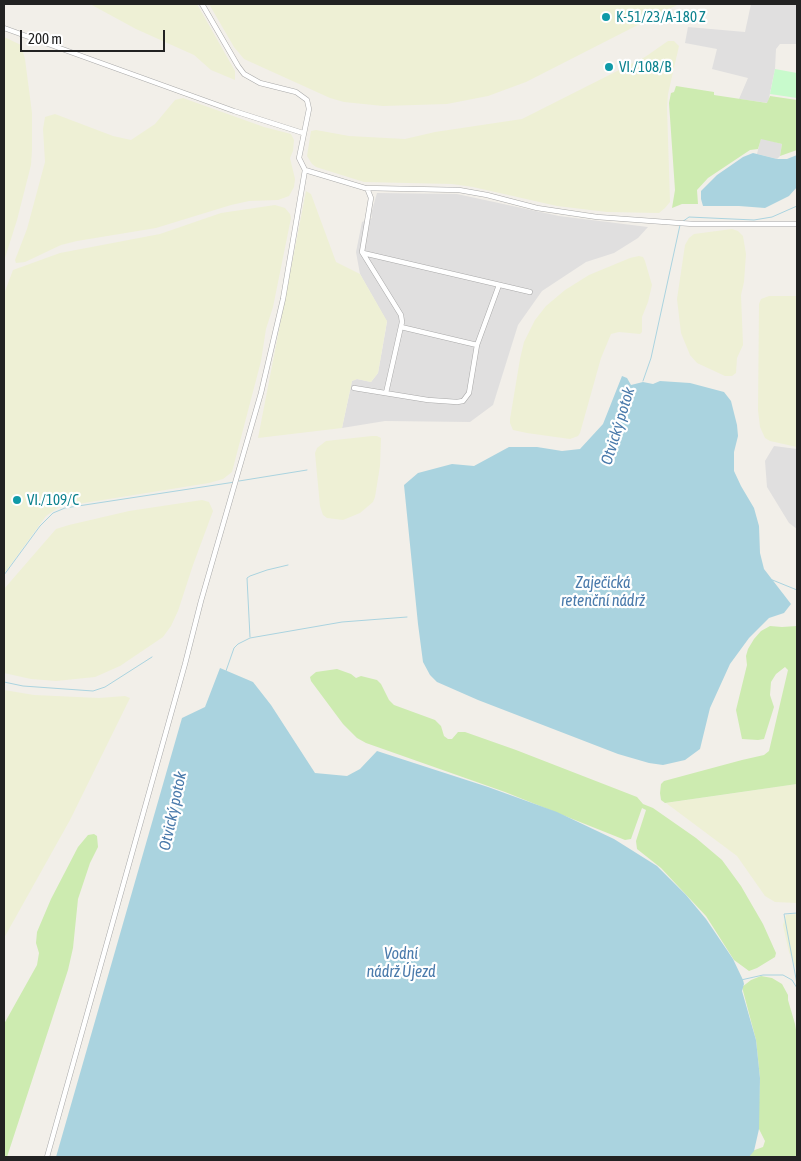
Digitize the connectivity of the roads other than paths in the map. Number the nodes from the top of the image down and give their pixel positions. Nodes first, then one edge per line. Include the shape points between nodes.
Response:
1 (202, 4) edge
2 (4, 28) edge
3 (303, 133) junction
4 (305, 170) junction
5 (368, 188) junction
6 (797, 224) edge
7 (363, 253) junction
8 (499, 285) junction
9 (530, 292) dead end
10 (401, 327) junction
11 (477, 345) junction
12 (354, 388) dead end
13 (386, 394) junction
14 (47, 1157) edge

1 - 3 street via 244,74 260,84 296,92 305,98 309,109
2 - 3 street
3 - 4 street via 299,158
4 - 5 street
4 - 14 street via 283,299 261,392
5 - 6 street via 459,190 537,208 597,216 685,223
5 - 7 street via 370,198
7 - 8 street
7 - 10 street via 401,315
8 - 9 street
8 - 11 street
10 - 11 street
10 - 13 street
11 - 13 street via 469,393 463,401
12 - 13 street

